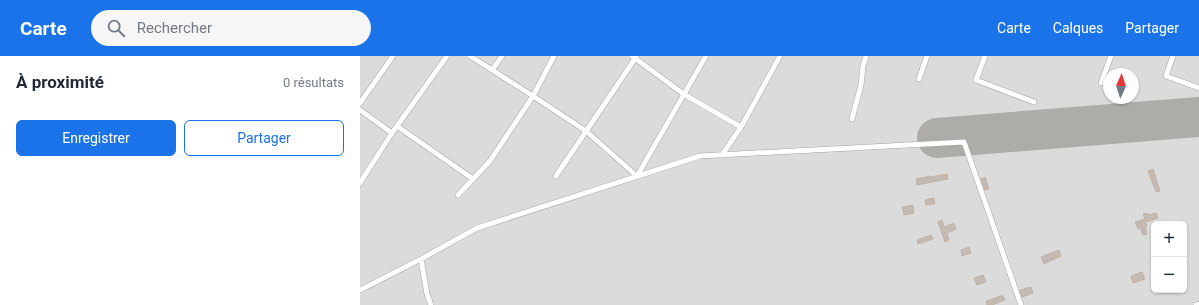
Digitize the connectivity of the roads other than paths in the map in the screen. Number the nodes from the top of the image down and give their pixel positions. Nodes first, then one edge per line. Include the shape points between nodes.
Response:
1 (394, 56) edge
2 (447, 56) edge
3 (470, 56) edge
4 (502, 56) edge
5 (554, 56) edge
6 (706, 56) edge
7 (780, 56) edge
8 (866, 56) edge
9 (927, 56) edge
10 (985, 56) edge
11 (1111, 56) edge
12 (1173, 56) edge
13 (635, 57) edge
14 (492, 70) junction
15 (919, 79) dead end
16 (1101, 83) dead end
17 (1199, 88) edge
18 (685, 95) junction
19 (533, 96) junction
20 (1034, 102) dead end
21 (360, 103) edge
22 (360, 110) edge
23 (852, 119) dead end
24 (397, 126) junction
25 (741, 127) junction
26 (586, 131) junction
27 (392, 133) junction
28 (722, 155) junction
29 (556, 176) dead end
30 (638, 176) junction
31 (473, 179) junction
32 (360, 183) edge
33 (458, 195) dead end
34 (420, 260) junction
35 (360, 290) edge
36 (1199, 304) edge
37 (431, 305) edge
38 (1021, 305) edge
39 (1196, 305) edge

1 - 21 street
2 - 24 street
3 - 14 street
4 - 14 street
5 - 19 street
6 - 18 street
7 - 25 street
8 - 23 street
9 - 15 street
10 - 20 street via 976,80
11 - 16 street
12 - 17 street via 1166,76
13 - 18 street
13 - 26 street
14 - 19 street
18 - 25 street
18 - 30 street
19 - 26 street
19 - 31 street via 490,160
22 - 27 street
24 - 27 street
24 - 31 street
25 - 28 street
26 - 29 street
26 - 30 street
27 - 32 street
28 - 30 street via 700,156
28 - 38 street via 964,142
30 - 34 street via 477,228
31 - 33 street
34 - 35 street
34 - 37 street
36 - 39 street

